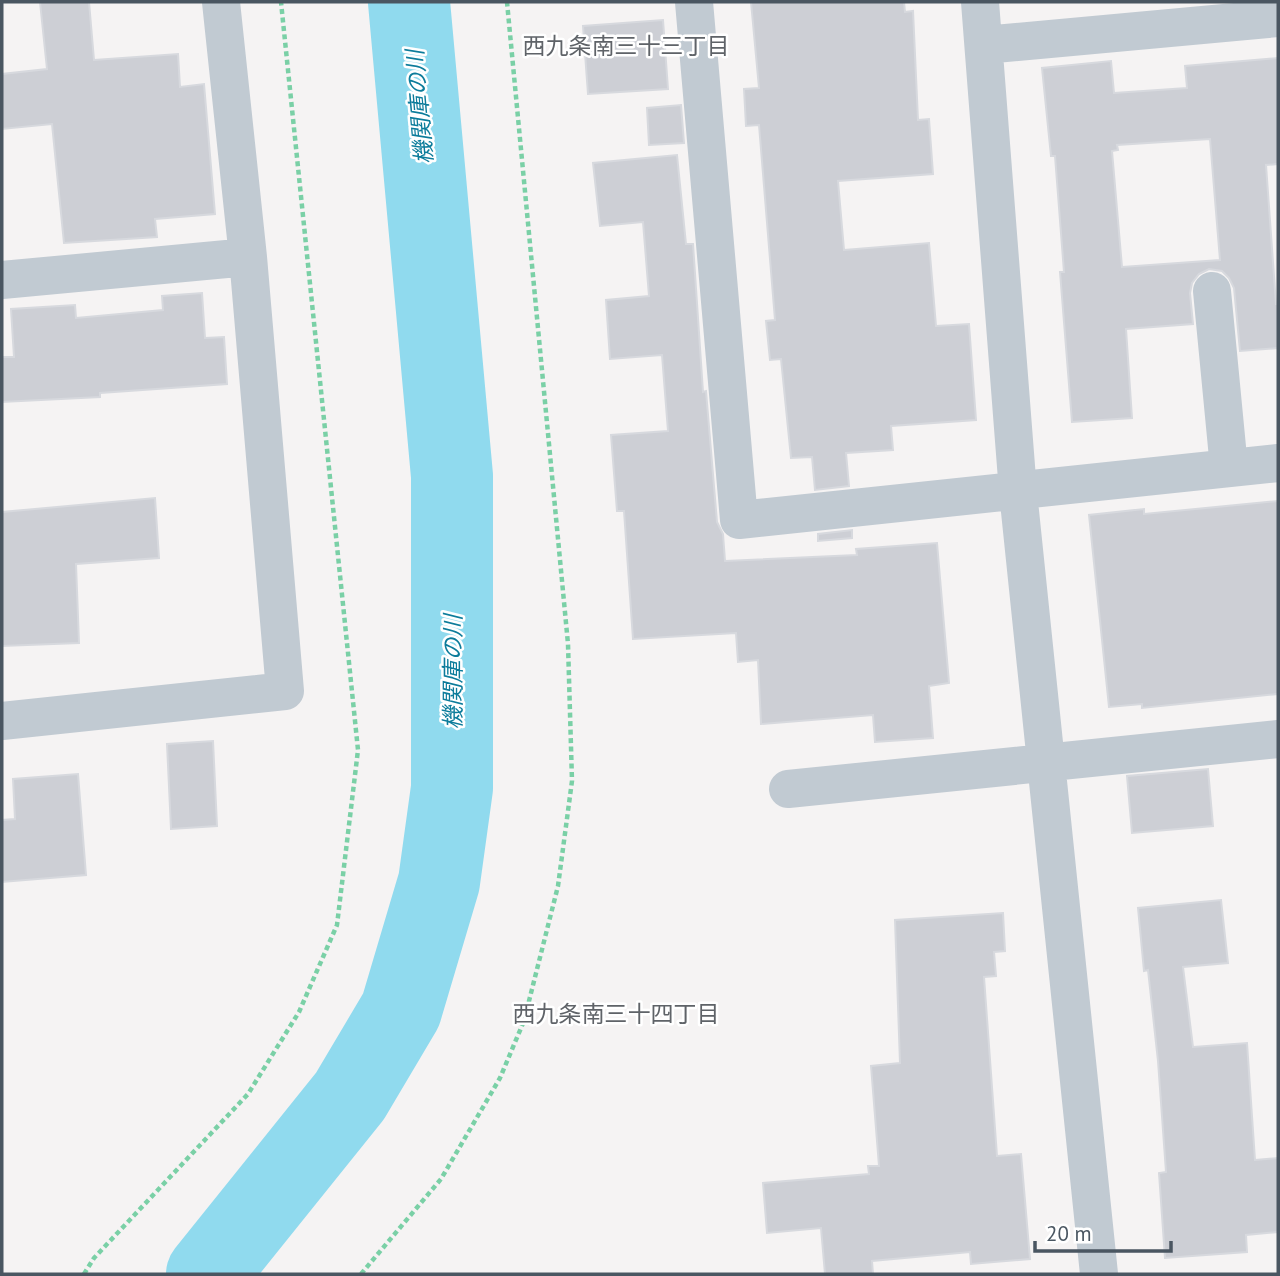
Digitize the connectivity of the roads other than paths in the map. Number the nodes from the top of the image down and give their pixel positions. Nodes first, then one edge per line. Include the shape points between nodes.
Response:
1 (221, 2) edge
2 (694, 2) edge
3 (980, 2) edge
4 (1278, 18) edge
5 (984, 45) junction
6 (248, 257) junction
7 (2, 280) edge
8 (1212, 291) dead end
9 (1278, 463) edge
10 (1229, 468) junction
11 (1018, 492) junction
12 (2, 721) edge
13 (1278, 739) edge
14 (1046, 762) junction
15 (788, 789) dead end
16 (1100, 1274) edge

1 - 6 street
2 - 11 street via 739,520
3 - 5 street
4 - 5 street
5 - 11 street
6 - 7 street
6 - 12 street via 285,691
8 - 10 street
9 - 10 street
10 - 11 street
11 - 14 street
13 - 14 street
14 - 15 street
14 - 16 street

